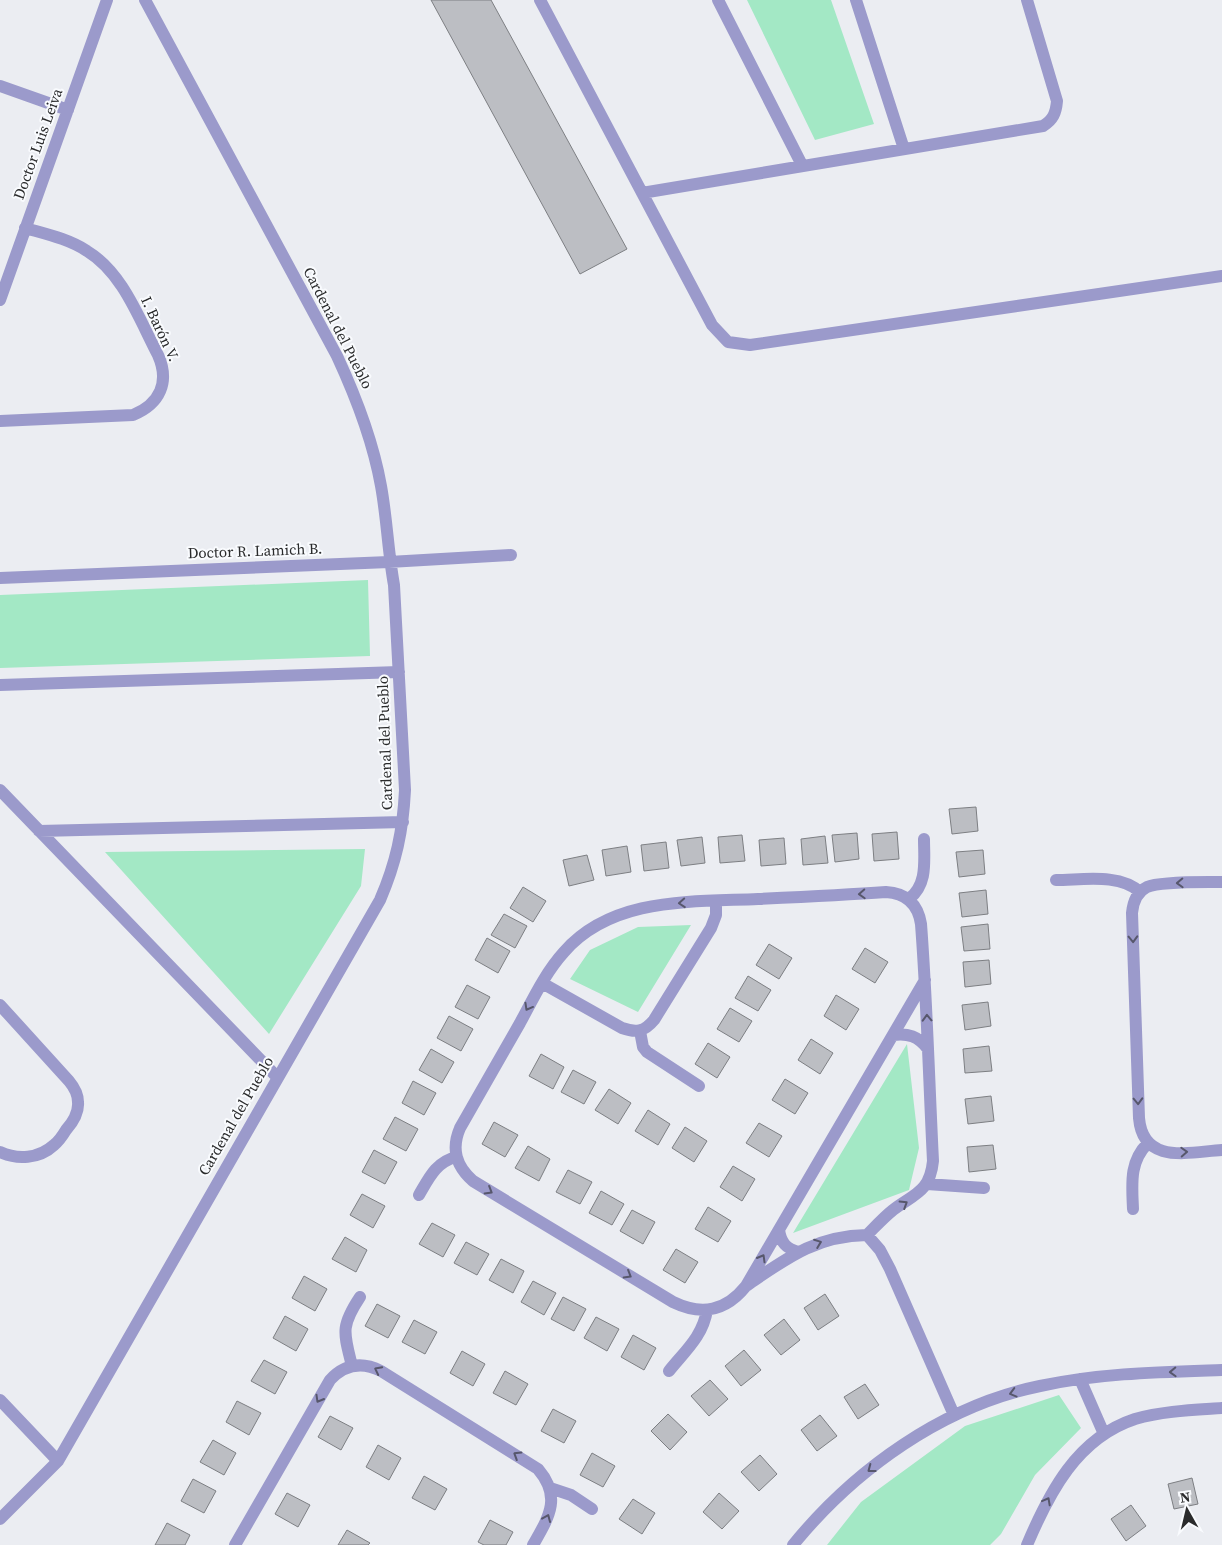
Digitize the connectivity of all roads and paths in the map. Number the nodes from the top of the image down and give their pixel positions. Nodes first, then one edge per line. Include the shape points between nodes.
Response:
1 (107, 0) edge
2 (144, 0) edge
3 (540, 0) edge
4 (718, 0) edge
5 (856, 0) edge
6 (1027, 0) edge
7 (0, 86) edge
8 (68, 110) junction
9 (904, 149) junction
10 (802, 166) junction
11 (642, 193) junction
12 (25, 228) junction
13 (1222, 276) edge
14 (0, 300) edge
15 (0, 421) edge
16 (512, 555) dead end
17 (390, 562) junction
18 (0, 578) edge
19 (398, 672) junction
20 (0, 685) edge
21 (0, 790) edge
22 (403, 822) junction
23 (39, 831) junction
24 (924, 839) dead end
25 (1056, 880) dead end
26 (1222, 882) edge
27 (1140, 892) junction
28 (909, 899) junction
29 (716, 901) junction
30 (925, 980) junction
31 (542, 983) junction
32 (0, 1005) edge
33 (640, 1031) junction
34 (893, 1035) junction
35 (928, 1049) junction
36 (277, 1077) junction
37 (699, 1086) dead end
38 (1148, 1143) junction
39 (1222, 1150) edge
40 (0, 1152) edge
41 (456, 1158) junction
42 (927, 1184) junction
43 (984, 1188) dead end
44 (419, 1195) dead end
45 (1133, 1209) dead end
46 (778, 1230) junction
47 (867, 1235) junction
48 (798, 1252) junction
49 (746, 1286) junction
50 (360, 1297) dead end
51 (707, 1310) junction
52 (352, 1366) junction
53 (1222, 1370) edge
54 (668, 1371) dead end
55 (1080, 1379) junction
56 (0, 1400) edge
57 (1222, 1408) edge
58 (954, 1415) junction
59 (1104, 1434) junction
60 (58, 1461) junction
61 (550, 1488) junction
62 (592, 1510) dead end
63 (0, 1519) edge
64 (240, 1543) edge
65 (533, 1545) edge
66 (793, 1545) edge
67 (1027, 1545) edge

1 - 8 street, Doctor Luis Leiva
2 - 17 street, Cardenal del Pueblo via 351,385 372,446 387,523
3 - 11 street
4 - 10 street
5 - 9 street
6 - 9 street via 1057,101 1057,109 1049,122 1035,128
7 - 8 street
8 - 12 street, Doctor Luis Leiva
9 - 10 street
10 - 11 street
11 - 13 street via 712,325 728,342 750,345
12 - 14 street, Doctor Luis Leiva
12 - 15 street, I. Barón V. via 86,250 101,261 124,291 158,354 164,375 152,404 133,415
16 - 17 street, Doctor R. Lamich B.
17 - 18 street, Doctor R. Lamich B.
17 - 19 street, Cardenal del Pueblo
19 - 20 street
19 - 22 street, Cardenal del Pueblo via 405,790
21 - 23 street
22 - 23 street
22 - 36 street, Cardenal del Pueblo via 396,858 380,900
23 - 36 street
24 - 28 street via 923,880
25 - 27 street via 1119,880
26 -> 27 street via 1161,884 1146,887
27 -> 38 street via 1135,898 1132,913 1139,1118 1142,1136
28 -> 29 street via 886,892
28 - 30 street via 920,915
29 -> 31 street via 655,906 616,916 597,925 572,944
29 - 33 street via 716,915 711,928 654,1020
30 - 34 street
35 -> 30 street
31 - 33 street via 622,1028
31 -> 41 street via 460,1128
32 - 40 street via 69,1081 76,1090 78,1102 75,1117 55,1145 30,1157
33 - 37 street via 647,1052
34 - 35 street via 903,1034 922,1040
34 - 46 street
35 - 42 street via 932,1172
36 - 60 street, Cardenal del Pueblo
38 -> 39 street via 1162,1152 1171,1153
38 - 45 street via 1133,1166
41 - 44 street via 439,1165
41 -> 51 street via 472,1182 673,1302 696,1310
42 - 43 street
47 -> 42 street
46 - 48 street via 783,1243
49 -> 46 street
48 -> 47 street via 838,1237
47 - 58 street via 890,1269
48 - 49 street
49 - 51 street via 729,1302
50 - 52 street via 345,1326
51 - 54 street via 699,1335
61 -> 52 street via 545,1477 529,1462 372,1366
52 -> 64 street via 330,1380
53 -> 55 street via 1131,1373
55 -> 58 street via 995,1398
55 - 59 street
56 - 60 street
57 - 59 street via 1145,1417 1119,1425
58 -> 66 street via 926,1430 866,1472 835,1499
67 -> 59 street via 1050,1494 1065,1472
60 - 63 street, Cardenal del Pueblo
61 - 62 street via 571,1495
65 -> 61 street via 551,1510

